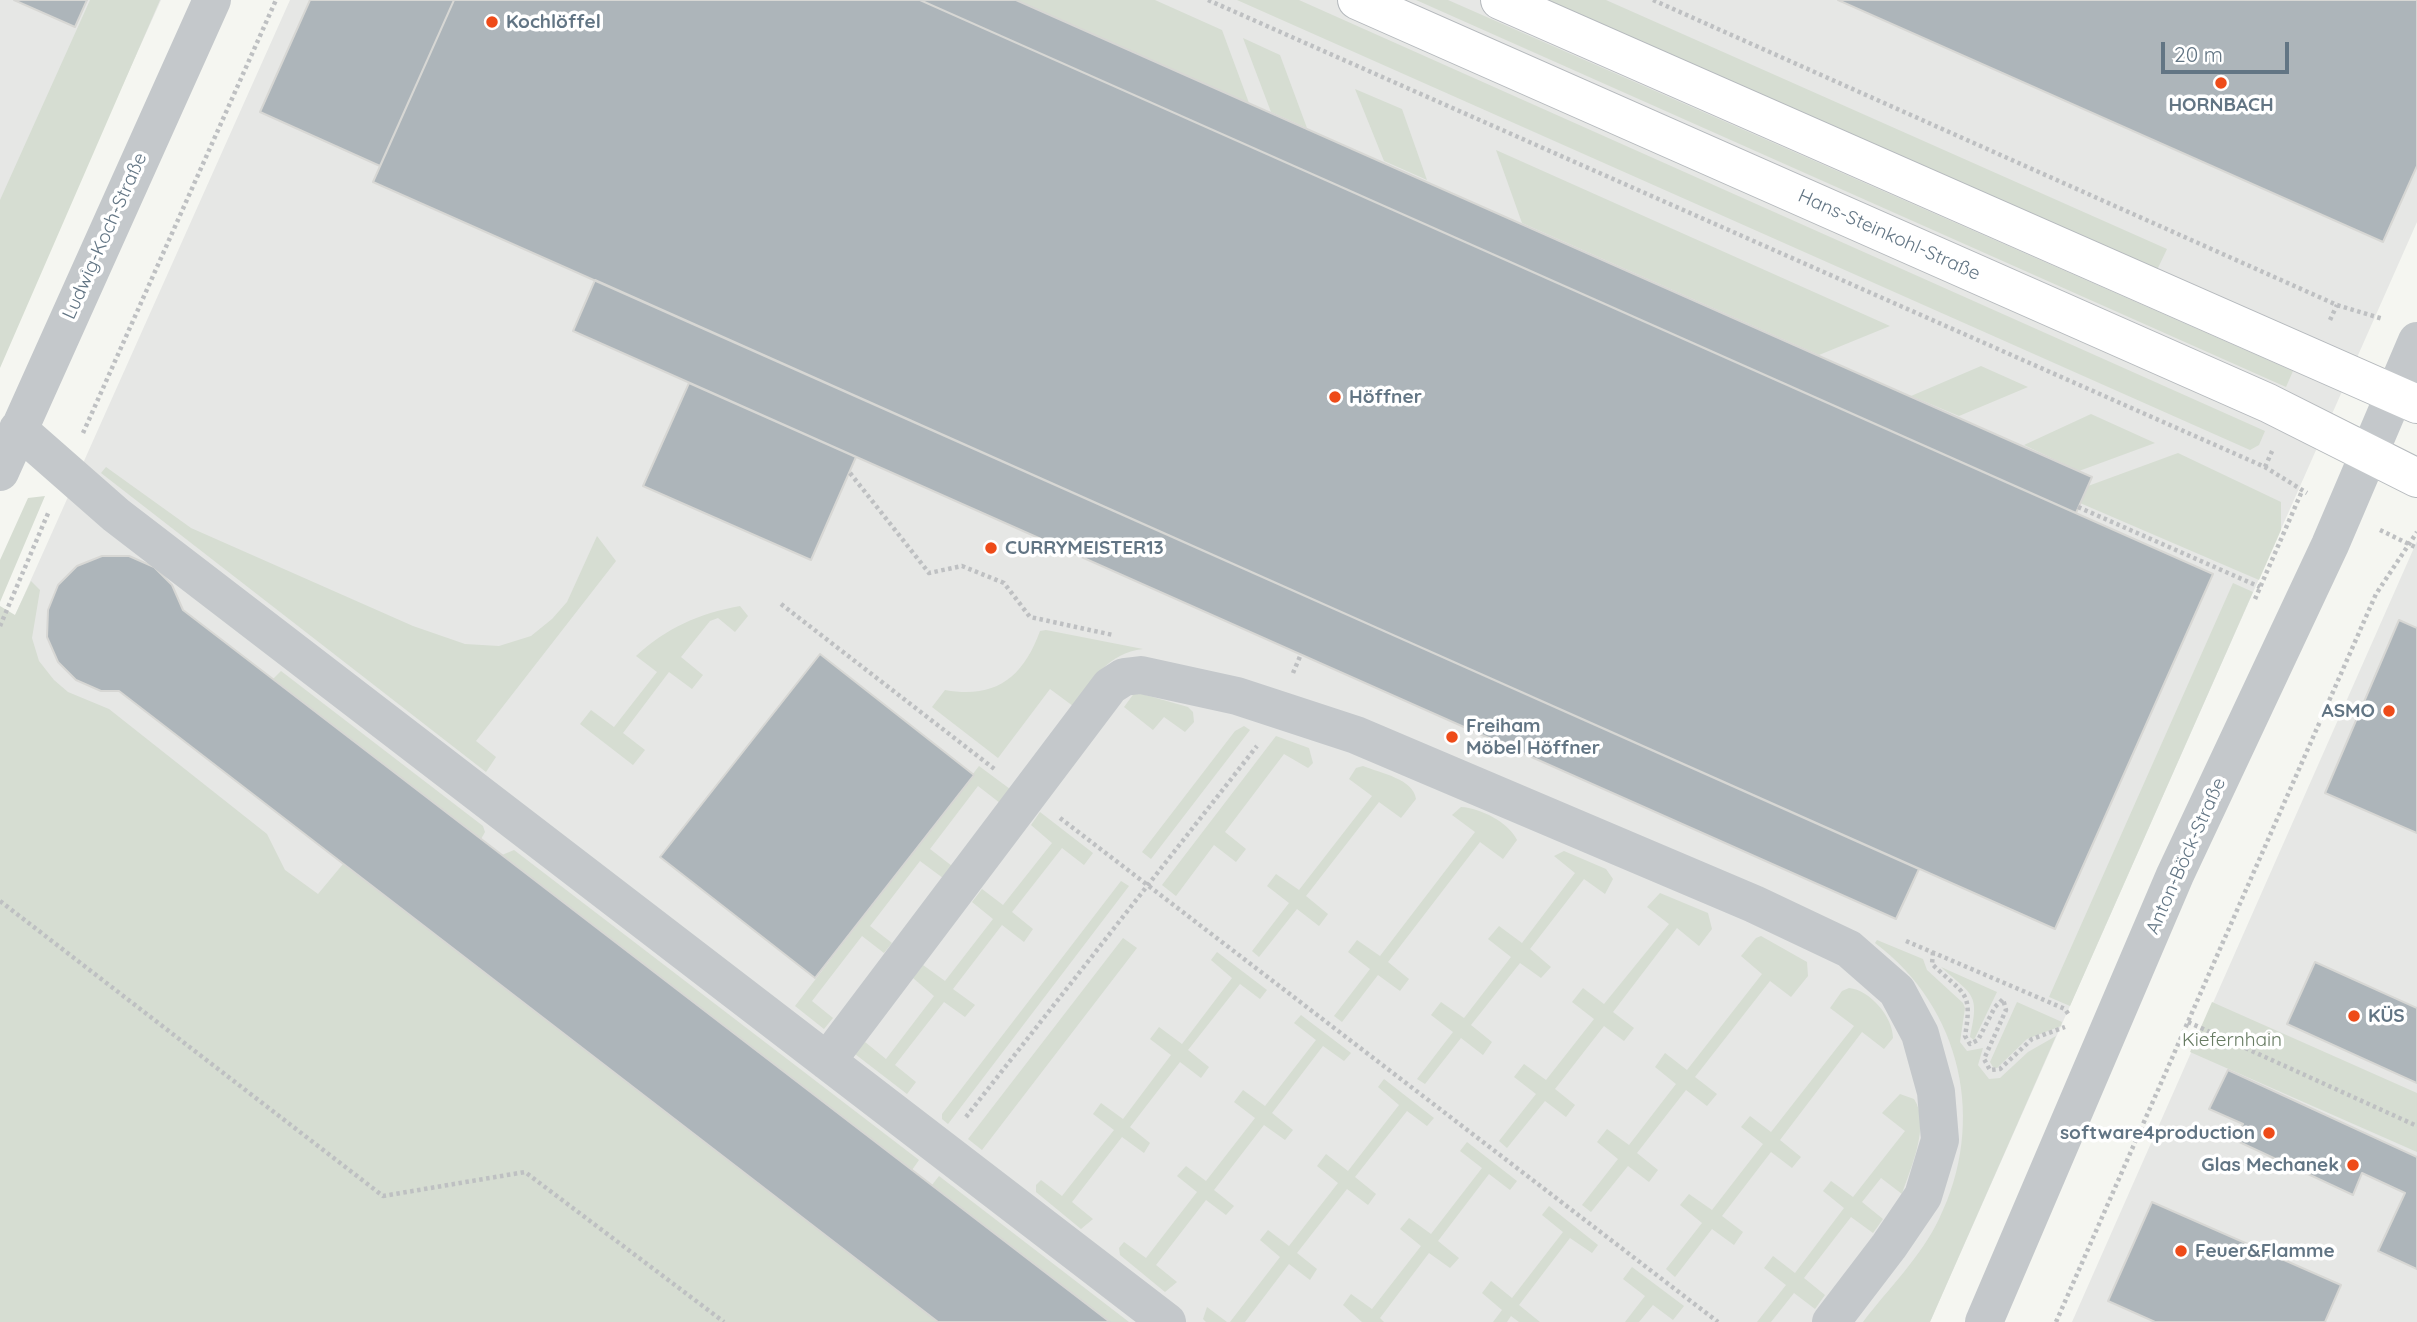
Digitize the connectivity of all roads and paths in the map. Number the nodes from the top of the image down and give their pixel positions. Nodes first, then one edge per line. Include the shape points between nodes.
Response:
1 (212, 0) edge
2 (276, 0) edge
3 (1208, 0) edge
4 (1357, 0) edge
5 (1500, 0) edge
6 (1653, 0) edge
7 (2405, 332) edge
8 (2406, 398) edge
9 (18, 429) junction
10 (2370, 453) junction
11 (0, 472) edge
12 (65, 473) junction
13 (850, 474) dead end
14 (2417, 478) edge
15 (2078, 507) dead end
16 (2344, 511) junction
17 (2417, 532) edge
18 (2407, 545) junction
19 (2417, 548) edge
20 (2260, 587) dead end
21 (781, 604) dead end
22 (0, 626) edge
23 (1122, 637) dead end
24 (1301, 654) dead end
25 (1278, 709) junction
26 (1029, 795) junction
27 (1149, 884) junction
28 (0, 901) edge
29 (1849, 949) junction
30 (1933, 952) junction
31 (2065, 1009) dead end
32 (2188, 1022) junction
33 (2074, 1023) dead end
34 (827, 1061) junction
35 (2417, 1126) edge
36 (941, 1149) junction
37 (724, 1322) edge
38 (1167, 1322) edge
39 (1718, 1322) edge
40 (1831, 1322) edge
41 (1984, 1322) edge
42 (2056, 1322) edge

1 - 9 street, Ludwig-Koch-Straße
2 - 12 path
3 - 16 path via 2265,467
4 - 10 main road, Hans-Steinkohl-Straße via 2268,403
5 - 8 main road
6 - 7 path
7 - 8 street, Anton-Böck-Straße
8 - 10 street, Anton-Böck-Straße
9 - 11 street, Ludwig-Koch-Straße
9 - 12 street
10 - 14 main road, Hans-Steinkohl-Straße
10 - 16 street, Anton-Böck-Straße
12 - 22 path
12 - 34 street
13 - 23 path via 929,573 962,566 1004,583 1030,617
15 - 20 path
16 - 18 path
16 - 41 street, Anton-Böck-Straße via 2175,875
17 - 18 path
18 - 19 path
18 - 32 path via 2376,594
21 - 26 path
24 - 25 path
25 - 26 street via 1141,675 1124,677 1110,687
25 - 27 path via 1262,740
25 - 29 street via 1356,735
26 - 27 path
26 - 34 street
27 - 36 path
27 - 39 path
28 - 37 path via 383,1196 525,1172
29 - 30 path via 1871,927
29 - 40 street via 1897,990 1920,1034 1936,1092 1940,1140 1923,1196
30 - 31 path
30 - 33 path via 1932,964 1968,999 1965,1036 1970,1044 1978,1040 2003,999 2006,1010 1984,1059 1990,1069 2000,1069 2032,1040
32 - 35 path
32 - 42 path
34 - 36 street
36 - 38 street

